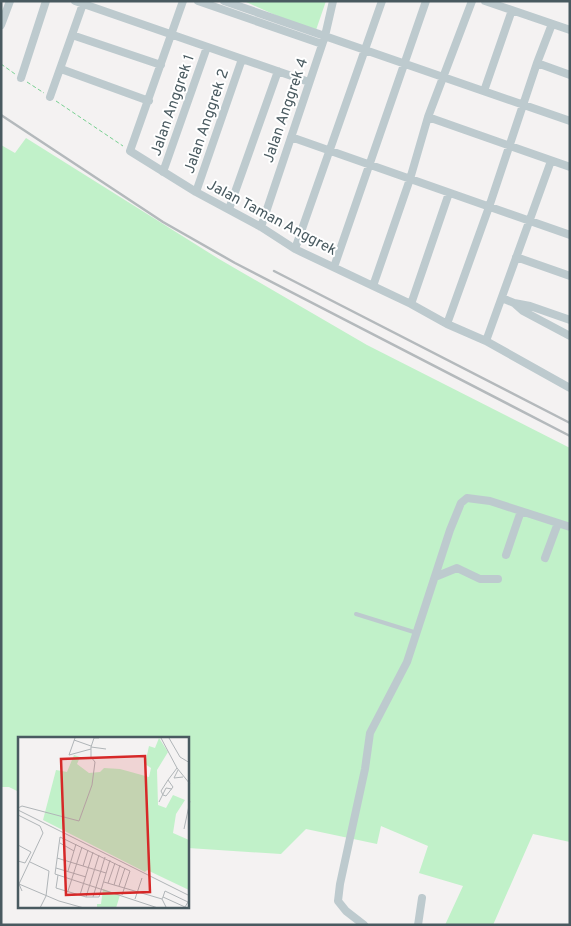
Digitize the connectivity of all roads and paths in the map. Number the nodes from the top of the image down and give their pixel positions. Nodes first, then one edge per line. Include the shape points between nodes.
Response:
1 (10, 1) edge
2 (46, 1) edge
3 (183, 1) edge
4 (198, 1) edge
5 (224, 1) edge
6 (334, 1) edge
7 (382, 1) edge
8 (426, 1) edge
9 (472, 1) edge
10 (485, 1) edge
11 (81, 2) edge
12 (512, 10) junction
13 (552, 24) junction
14 (1, 25) edge
15 (570, 30) edge
16 (72, 34) junction
17 (172, 35) junction
18 (324, 40) junction
19 (207, 47) junction
20 (365, 50) junction
21 (242, 59) junction
22 (537, 63) junction
23 (404, 64) junction
24 (161, 65) junction
25 (61, 69) junction
26 (278, 71) junction
27 (570, 75) edge
28 (443, 77) junction
29 (21, 78) dead end
30 (309, 82) junction
31 (484, 91) junction
32 (50, 97) joint
33 (149, 101) junction
34 (524, 105) junction
35 (428, 117) junction
36 (570, 121) edge
37 (291, 137) junction
38 (510, 146) junction
39 (130, 151) junction
40 (330, 151) junction
41 (551, 160) junction
42 (370, 165) junction
43 (570, 167) edge
44 (163, 172) junction
45 (410, 179) junction
46 (196, 192) junction
47 (449, 193) junction
48 (489, 207) junction
49 (229, 208) junction
50 (530, 221) junction
51 (260, 227) junction
52 (570, 235) edge
53 (295, 249) junction
54 (516, 257) junction
55 (334, 267) junction
56 (570, 276) edge
57 (373, 286) junction
58 (502, 298) junction
59 (514, 303) junction
60 (411, 304) junction
61 (570, 320) edge
62 (447, 324) junction
63 (570, 336) edge
64 (486, 341) junction
65 (570, 388) edge
66 (521, 511) junction
67 (558, 523) junction
68 (570, 527) edge
69 (506, 555) dead end
70 (545, 558) dead end
71 (435, 576) junction
72 (498, 579) dead end
73 (356, 614) dead end
74 (417, 632) junction
75 (422, 898) dead end
76 (364, 925) edge
77 (418, 925) edge

1 - 14 street
2 - 29 street
3 - 17 street
4 - 18 street
5 - 18 street
6 - 18 street, Jalan Anggrek 4
7 - 20 street
8 - 23 street
9 - 28 street
10 - 12 street
11 - 16 street
11 - 17 street
12 - 13 street
12 - 31 street
13 - 15 street
13 - 22 street
16 - 24 street
16 - 25 street
17 - 19 street
17 - 24 street
18 - 20 street
18 - 30 street, Jalan Anggrek 4
19 - 21 street
19 - 44 street, Jalan Anggrek 1
20 - 23 street
20 - 40 street
21 - 26 street
21 - 46 street, Jalan Anggrek 2
22 - 27 street
22 - 34 street
23 - 28 street
23 - 42 street
24 - 33 street
25 - 32 street
25 - 33 street
26 - 30 street
26 - 49 street
28 - 31 street
28 - 35 street
30 - 37 street, Jalan Anggrek 4
31 - 34 street
32 - 39 path
33 - 39 street
34 - 36 street
34 - 38 street
35 - 38 street
35 - 45 street
37 - 40 street
37 - 51 street, Jalan Anggrek 4
38 - 41 street
38 - 48 street
39 - 44 street, Jalan Taman Anggrek
40 - 42 street
40 - 53 street
41 - 43 street
41 - 50 street
42 - 45 street
42 - 55 street
44 - 46 street, Jalan Taman Anggrek
45 - 47 street
45 - 57 street
46 - 49 street, Jalan Taman Anggrek
47 - 48 street
47 - 60 street
48 - 50 street
48 - 62 street
49 - 51 street, Jalan Taman Anggrek
50 - 52 street
50 - 54 street
51 - 53 street, Jalan Taman Anggrek
53 - 55 street, Jalan Taman Anggrek
54 - 56 street
54 - 58 street
55 - 57 street, Jalan Taman Anggrek
57 - 60 street, Jalan Taman Anggrek
58 - 59 street
58 - 64 street
59 - 61 street
59 - 63 street via 523,312
60 - 62 street, Jalan Taman Anggrek
62 - 64 street, Jalan Taman Anggrek
64 - 65 street, Jalan Taman Anggrek
66 - 67 street
66 - 69 street
66 - 71 street via 476,498 463,501
67 - 68 street
67 - 70 street
71 - 72 street via 456,568 480,579
71 - 74 street
73 - 74 lane
74 - 76 street via 398,680 370,733 339,892 341,906
75 - 77 street

